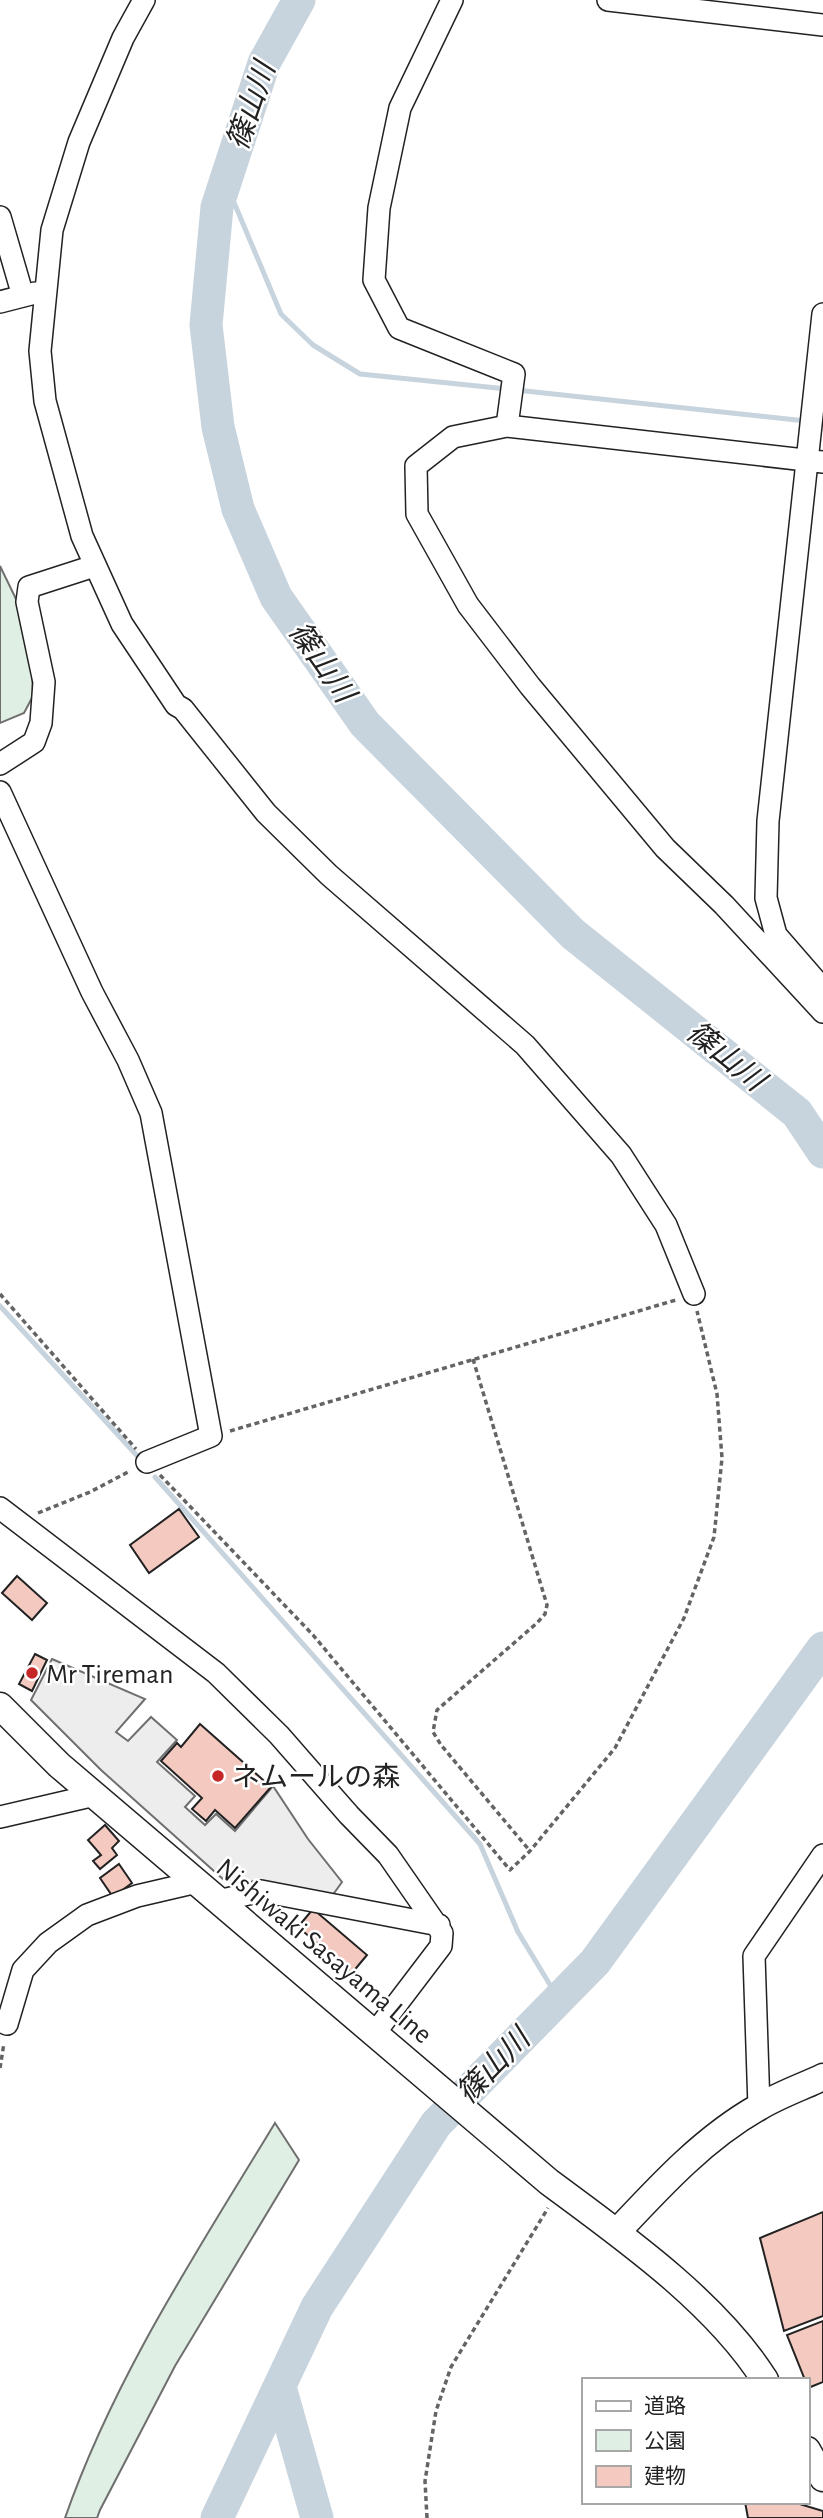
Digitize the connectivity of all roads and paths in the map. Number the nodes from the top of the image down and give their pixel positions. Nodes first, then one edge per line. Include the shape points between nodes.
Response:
1 (144, 0) edge
2 (452, 0) edge
3 (608, 0) edge
4 (739, 8) edge
5 (823, 25) edge
6 (0, 218) edge
7 (46, 291) junction
8 (23, 296) junction
9 (0, 302) edge
10 (823, 314) edge
11 (507, 426) junction
12 (815, 461) edge
13 (94, 566) junction
14 (0, 764) edge
15 (0, 792) edge
16 (823, 989) edge
17 (823, 1012) edge
18 (0, 1294) edge
19 (694, 1294) junction
20 (473, 1359) junction
21 (211, 1436) junction
22 (147, 1462) junction
23 (0, 1508) edge
24 (18, 1521) junction
25 (0, 1706) edge
26 (95, 1796) junction
27 (0, 1817) edge
28 (530, 1851) junction
29 (823, 1855) edge
30 (197, 1882) junction
31 (218, 1901) junction
32 (439, 1925) junction
33 (3, 2023) edge
34 (378, 2036) junction
35 (0, 2068) edge
36 (823, 2077) edge
37 (759, 2107) junction
38 (554, 2186) junction
39 (617, 2232) junction
40 (764, 2378) edge
41 (809, 2453) edge
42 (823, 2477) edge
43 (428, 2518) edge

1 - 7 street via 79,142 52,230
2 - 11 street via 400,108 379,208 374,280 399,328 514,374
3 - 4 street
4 - 5 street
6 - 8 street
7 - 8 street
7 - 13 street via 40,351 45,401
8 - 9 street
10 - 12 street
11 - 12 street
11 - 17 street via 453,437 416,466 416,514 468,605 530,686 665,848
12 - 16 street via 768,821 766,898 776,936
13 - 14 street via 29,587 27,602 44,682 41,723 34,742
13 - 19 street via 122,624 176,705 266,814 328,875 525,1045 621,1155 666,1225
15 - 21 street via 151,1113
18 - 22 path
19 - 20 path
19 - 28 path via 719,1420 722,1458 714,1537 684,1618 615,1748
20 - 21 path
20 - 28 path via 547,1605 537,1623 437,1710 433,1732
21 - 22 street
22 - 24 path via 90,1492
22 - 28 path via 313,1635 510,1870
23 - 24 street
24 - 32 street via 216,1673 388,1855
25 - 26 main road, Nishiwaki Sasayama Line
26 - 27 street
26 - 30 main road, Nishiwaki Sasayama Line
29 - 37 street via 754,1956
30 - 31 main road, Nishiwaki Sasayama Line
30 - 33 street via 137,1896 87,1915 48,1942 23,1970
31 - 32 street via 261,1891
31 - 34 main road, Nishiwaki Sasayama Line
32 - 34 street via 441,1946
33 - 35 path
34 - 38 main road, Nishiwaki Sasayama Line
36 - 37 main road
37 - 39 main road via 662,2183
38 - 39 main road, Nishiwaki Sasayama Line
38 - 43 path via 451,2367 436,2411 425,2481
39 - 40 main road, Nishiwaki Sasayama Line via 702,2305 749,2355
41 - 42 main road

